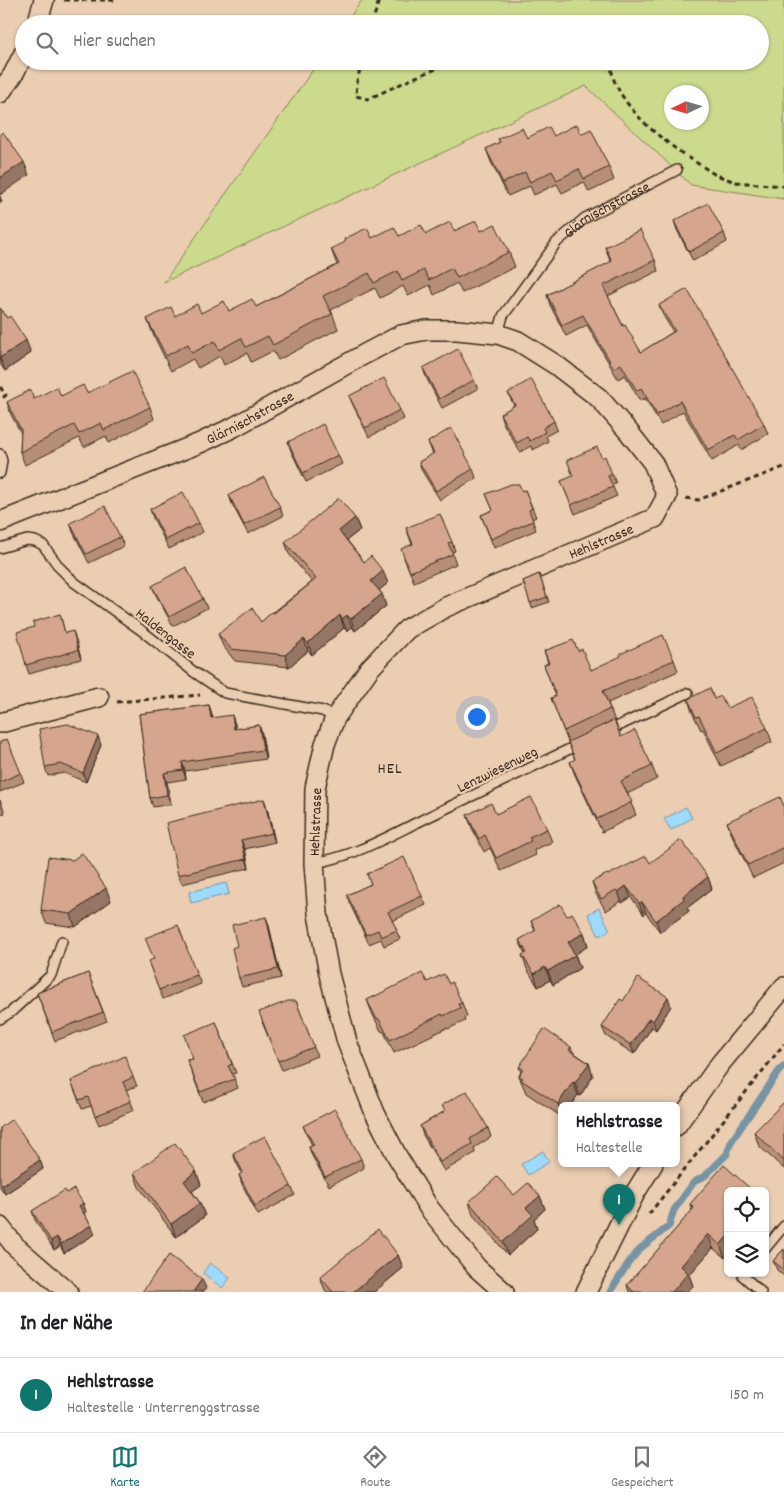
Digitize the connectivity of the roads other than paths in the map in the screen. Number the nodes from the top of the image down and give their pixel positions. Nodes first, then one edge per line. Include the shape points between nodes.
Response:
1 (44, 0) edge
2 (40, 15) edge
3 (16, 70) edge
4 (0, 93) edge
5 (677, 170) dead end
6 (498, 334) junction
7 (0, 454) edge
8 (0, 473) edge
9 (667, 496) joint
10 (0, 522) edge
11 (0, 548) edge
12 (688, 692) dead end
13 (99, 697) road end
14 (335, 718) junction
15 (0, 724) edge
16 (599, 735) edge
17 (590, 740) edge
18 (314, 863) junction
19 (62, 941) dead end
20 (784, 987) edge
21 (0, 1019) edge
22 (680, 1120) edge
23 (651, 1167) edge
24 (784, 1226) edge
25 (0, 1227) edge
26 (769, 1244) edge
27 (744, 1277) edge
28 (68, 1292) edge
29 (504, 1292) edge
30 (586, 1292) edge
31 (762, 1292) edge

1 - 2 street
3 - 4 street
5 - 6 lane, Glärnischstrasse via 585,218 557,242 503,316
6 - 9 street, Glärnischstrasse via 554,363 599,398 653,463
6 - 10 street, Glärnischstrasse via 426,330 401,336 200,443
7 - 8 lane
9 - 14 street, Hehlstrasse via 656,518 446,607 407,629 368,669
11 - 14 lane, Haldengasse via 27,540 43,544 74,582 224,693 323,711
12 - 16 lane
13 - 15 street
14 - 18 street, Hehlstrasse via 315,788
17 - 18 lane, Lenzwiesenweg via 389,836 345,855
18 - 29 street, Hehlstrasse via 318,914 329,974 347,1042 375,1113 397,1156 430,1208 477,1268
19 - 21 lane via 51,975
20 - 22 street via 720,1064
23 - 30 street
24 - 26 lane
25 - 28 street via 15,1246
27 - 31 lane

